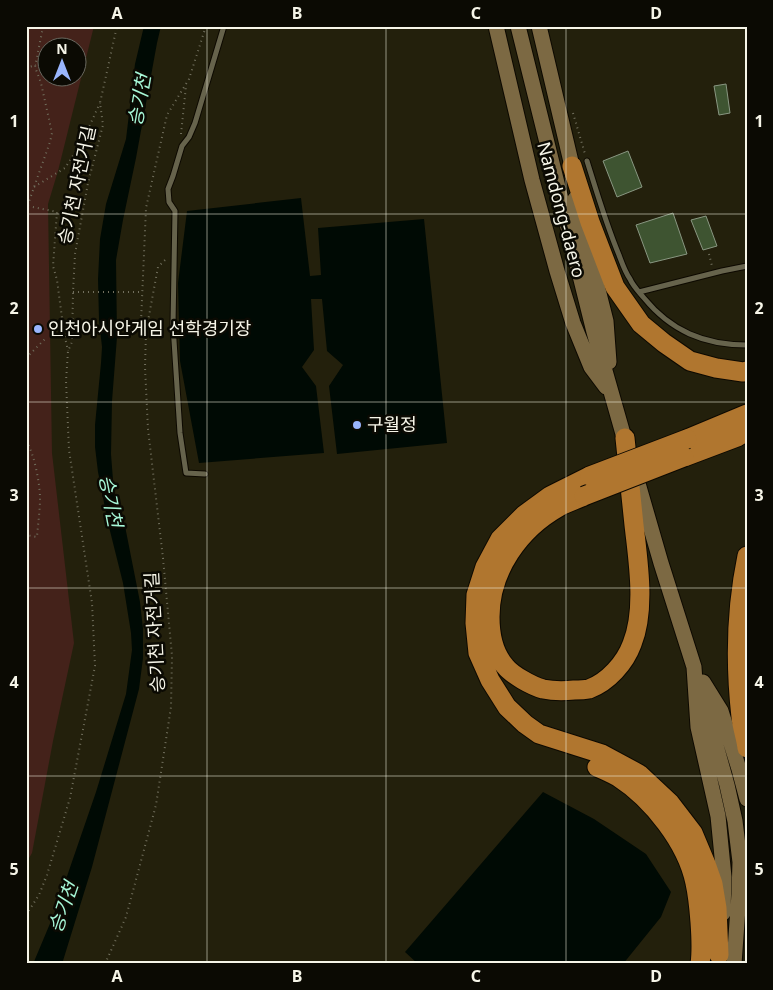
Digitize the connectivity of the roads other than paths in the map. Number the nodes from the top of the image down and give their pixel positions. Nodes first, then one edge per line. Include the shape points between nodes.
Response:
1 (224, 26) edge
2 (496, 26) edge
3 (518, 26) edge
4 (539, 26) edge
5 (579, 164) junction
6 (747, 266) edge
7 (639, 292) junction
8 (747, 345) edge
9 (747, 371) edge
10 (612, 394) junction
11 (747, 414) edge
12 (747, 431) edge
13 (625, 438) junction
14 (685, 448) junction
15 (205, 474) dead end
16 (747, 556) edge
17 (742, 581) junction
18 (747, 666) edge
19 (694, 667) junction
20 (747, 748) edge
21 (747, 799) edge
22 (714, 959) edge

1 - 15 lane via 195,122 182,146 168,189 169,202 175,211 173,325 180,432 186,473
2 - 10 main road, Namdong-daero via 532,180 573,323 590,367
3 - 10 main road, Namdong-daero
4 - 5 main road, Namdong-daero
5 - 7 lane via 629,279
5 - 9 highway via 590,222 616,287 641,324 690,361
5 - 10 main road, Namdong-daero via 575,204 606,321
6 - 7 lane
7 - 8 lane via 660,316 682,331 720,344
10 - 13 main road, Namdong-daero
11 - 14 highway
12 - 14 highway via 737,437
13 - 14 highway, bridge via 640,575 633,643 624,662 607,678 588,689 544,689 505,667 495,649 490,630 490,604 496,580 507,558 536,523 560,506 584,496
13 - 19 main road, Namdong-daero
14 - 22 highway, bridge via 590,476 550,496 524,515 500,539 485,567 476,595 475,622 478,654 490,680 507,706 525,724 539,734 602,754 640,774 670,803 692,833 713,884 717,908
16 - 17 highway
17 - 18 highway
17 - 20 highway via 737,628 738,669 741,719
19 - 21 main road, Namdong-daero via 721,711
19 - 22 main road, Namdong-daero via 698,727 718,816 724,877 723,916
19 - 22 main road via 727,785 740,862 739,894

